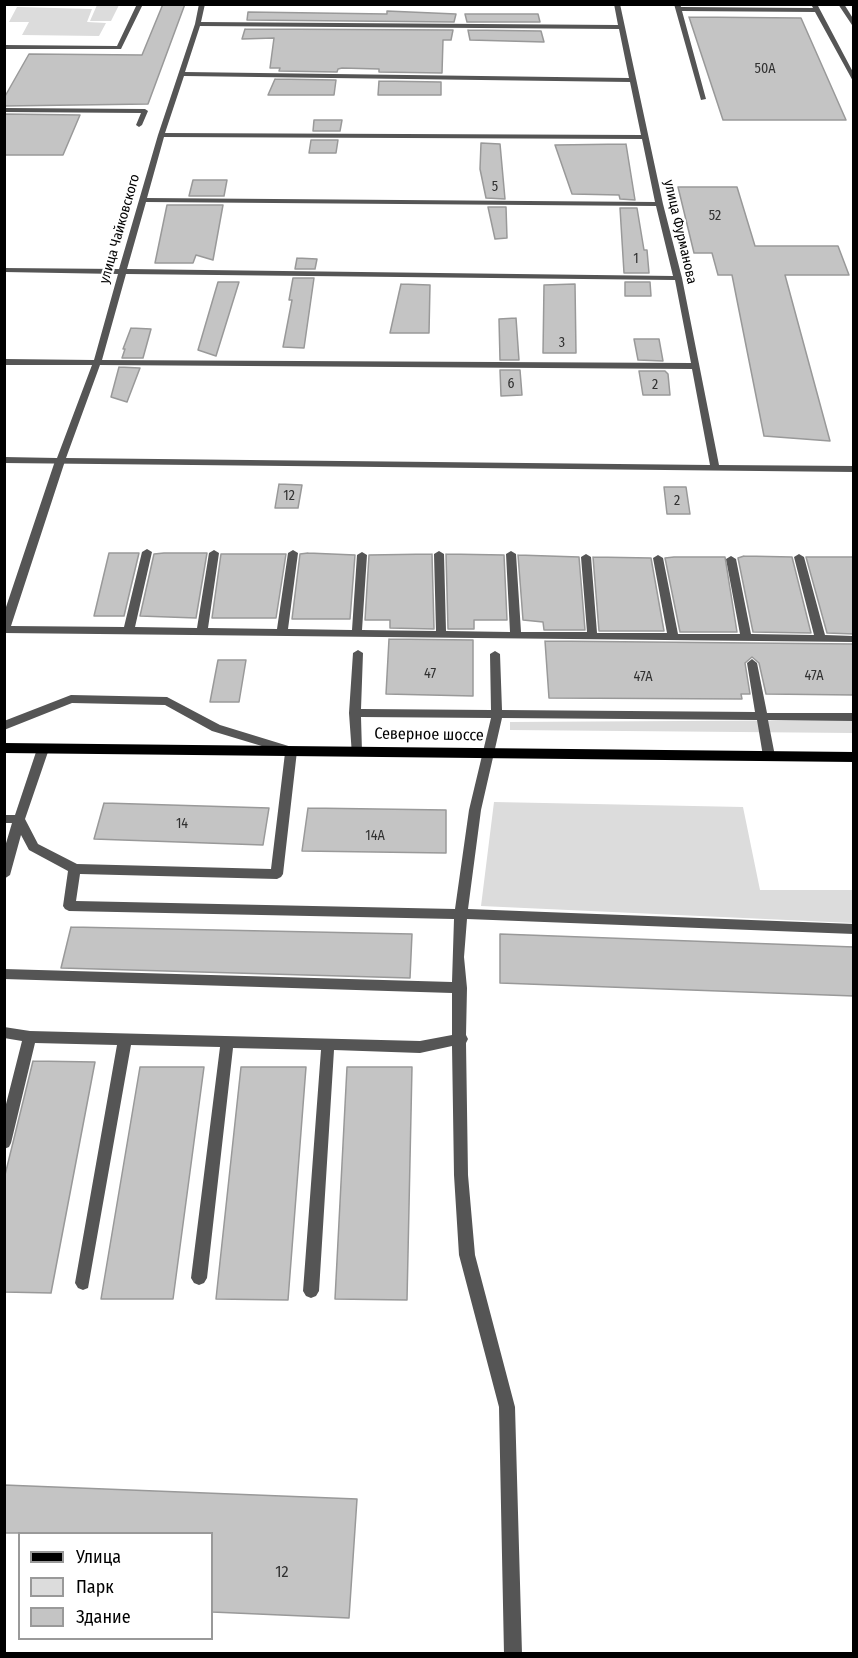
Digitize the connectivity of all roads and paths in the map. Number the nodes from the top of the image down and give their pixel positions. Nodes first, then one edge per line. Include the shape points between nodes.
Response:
1 (140, 4) edge
2 (202, 4) edge
3 (617, 4) edge
4 (842, 4) edge
5 (678, 7) edge
6 (815, 7) edge
7 (198, 24) junction
8 (854, 26) edge
9 (622, 27) junction
10 (5, 48) edge
11 (850, 68) edge
12 (183, 74) junction
13 (632, 80) junction
14 (854, 81) edge
15 (703, 99) dead end
16 (4, 110) edge
17 (139, 125) dead end
18 (161, 135) junction
19 (645, 137) junction
20 (143, 200) junction
21 (659, 204) junction
22 (4, 270) edge
23 (121, 273) junction
24 (678, 278) junction
25 (4, 362) edge
26 (97, 363) junction
27 (694, 366) junction
28 (4, 460) edge
29 (60, 461) junction
30 (715, 466) junction
31 (854, 469) edge
32 (147, 552) dead end
33 (214, 553) dead end
34 (293, 553) dead end
35 (439, 554) dead end
36 (511, 554) dead end
37 (362, 555) dead end
38 (586, 557) dead end
39 (799, 557) dead end
40 (658, 558) dead end
41 (731, 559) dead end
42 (5, 629) edge
43 (129, 630) junction
44 (202, 631) junction
45 (282, 632) junction
46 (357, 633) junction
47 (441, 634) junction
48 (592, 635) junction
49 (516, 636) junction
50 (673, 637) junction
51 (746, 637) junction
52 (820, 638) junction
53 (854, 639) edge
54 (358, 653) dead end
55 (495, 654) dead end
56 (752, 663) dead end
57 (355, 714) junction
58 (496, 714) junction
59 (761, 716) junction
60 (854, 717) edge
61 (4, 726) edge
62 (4, 748) edge
63 (43, 749) junction
64 (291, 752) junction
65 (356, 752) junction
66 (490, 754) junction
67 (769, 756) junction
68 (854, 757) edge
69 (4, 819) edge
70 (19, 819) junction
71 (75, 869) junction
72 (4, 875) edge
73 (461, 914) junction
74 (854, 929) edge
75 (4, 974) edge
76 (460, 988) junction
77 (4, 1032) edge
78 (30, 1037) junction
79 (461, 1039) junction
80 (124, 1040) junction
81 (227, 1042) junction
82 (328, 1045) junction
83 (4, 1143) edge
84 (199, 1278) dead end
85 (83, 1283) dead end
86 (311, 1291) dead end
87 (513, 1653) edge

1 - 10 street via 119,48
2 - 7 street, улица Чайковского
3 - 9 street, улица Фурманова
4 - 8 street
5 - 6 street
5 - 15 street
6 - 11 street
7 - 9 street
7 - 12 street, улица Чайковского
9 - 13 street, улица Фурманова
11 - 14 street
12 - 13 street
12 - 18 street, улица Чайковского
13 - 19 street, улица Фурманова
16 - 17 street via 145,111
18 - 19 street
18 - 20 street, улица Чайковского
19 - 21 street, улица Фурманова
20 - 21 street
20 - 23 street, улица Чайковского
21 - 24 street, улица Фурманова
22 - 23 street
23 - 24 street
23 - 26 street, улица Чайковского
24 - 27 street, улица Фурманова
25 - 26 street
26 - 27 street
26 - 29 street, улица Чайковского
27 - 30 street, улица Фурманова
28 - 29 street
29 - 30 street
29 - 42 street, улица Чайковского
30 - 31 street
32 - 43 street
33 - 44 street
34 - 45 street
35 - 47 street
36 - 49 street
37 - 46 street
38 - 48 street
39 - 52 street
40 - 50 street
41 - 51 street
42 - 43 street
43 - 44 street
44 - 45 street
45 - 46 street
46 - 47 street
47 - 49 street
48 - 49 street
48 - 50 street
50 - 51 street
51 - 52 street
52 - 53 street
54 - 57 street
55 - 58 street
56 - 59 street
57 - 58 street
57 - 65 street
58 - 59 street
58 - 66 street
59 - 60 street
59 - 67 street
61 - 64 street via 70,699 167,701 216,728
62 - 63 main road, Северное шоссе
63 - 64 main road, Северное шоссе
63 - 70 street
64 - 65 main road, Северное шоссе
64 - 71 street via 277,874
65 - 66 main road, Северное шоссе
66 - 67 main road, Северное шоссе
66 - 73 street via 476,810
67 - 68 main road, Северное шоссе
69 - 70 street
70 - 71 street via 33,847
70 - 72 street
71 - 73 street via 69,906
73 - 74 street
73 - 76 street
75 - 76 street
76 - 79 street
77 - 78 street
78 - 80 street
78 - 83 street
79 - 82 street via 420,1047
79 - 87 street via 461,1175 467,1255 507,1407
80 - 81 street
80 - 85 street
81 - 82 street
81 - 84 street
82 - 86 street

